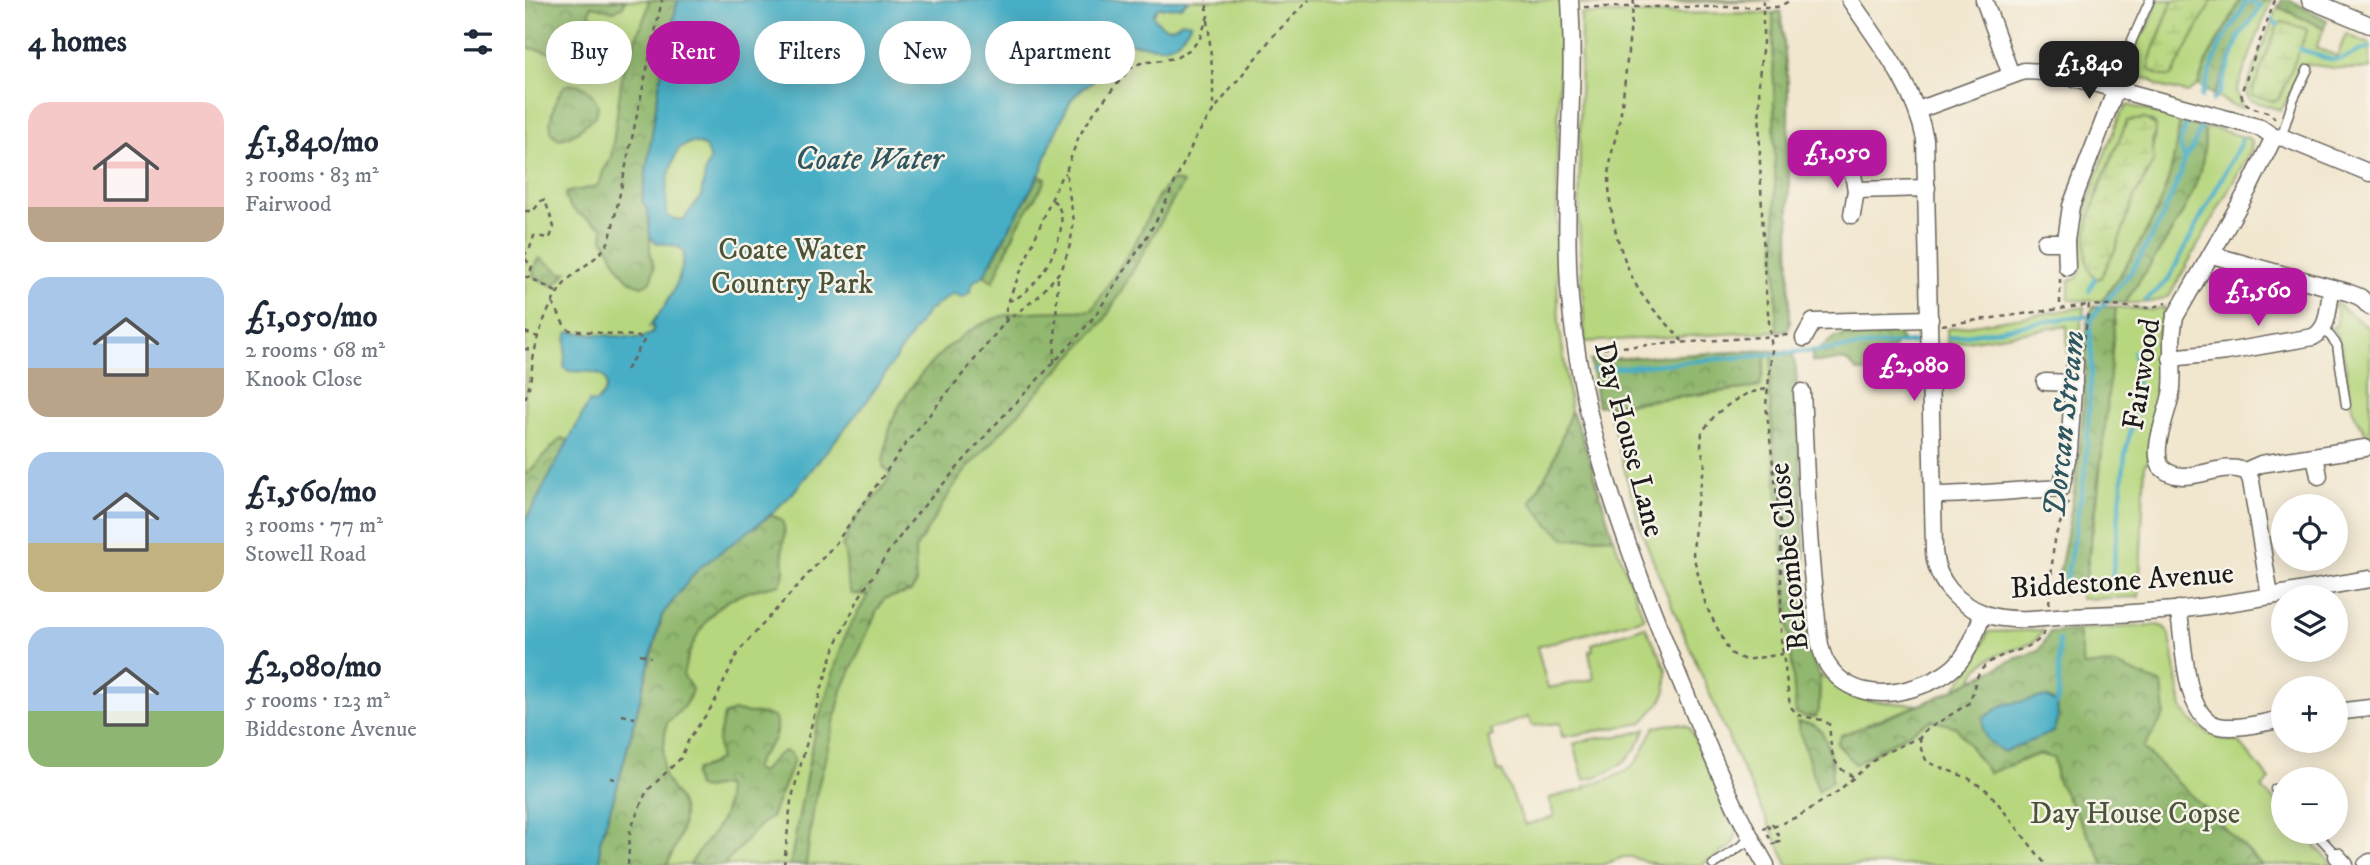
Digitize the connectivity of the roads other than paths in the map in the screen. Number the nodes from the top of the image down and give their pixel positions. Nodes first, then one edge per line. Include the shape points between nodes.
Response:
1 (1850, 0) edge
2 (1983, 0) edge
3 (2150, 0) edge
4 (2310, 0) edge
5 (1570, 3) edge
6 (2370, 25) edge
7 (2308, 69) dead end
8 (2011, 75) junction
9 (2116, 89) junction
10 (1918, 110) junction
11 (2277, 138) junction
12 (1851, 164) dead end
13 (2370, 173) edge
14 (1927, 188) junction
15 (1856, 190) junction
16 (1852, 215) dead end
17 (2045, 242) dead end
18 (2066, 242) junction
19 (2212, 254) junction
20 (2067, 267) road end
21 (2332, 288) junction
22 (2370, 307) edge
23 (1930, 323) junction
24 (2324, 328) junction
25 (1800, 337) road end
26 (2171, 358) junction
27 (2075, 362) dead end
28 (2045, 382) dead end
29 (2074, 383) junction
30 (1821, 405) dead end
31 (2346, 405) dead end
32 (2365, 448) dead end
33 (2315, 456) junction
34 (2245, 471) junction
35 (2319, 476) dead end
36 (1934, 495) junction
37 (2370, 579) edge
38 (2270, 596) junction
39 (2178, 609) junction
40 (1983, 613) junction
41 (2370, 708) edge
42 (2348, 711) edge
43 (2271, 720) edge
44 (1751, 839) junction
45 (2326, 844) edge
46 (2341, 861) edge
47 (1713, 865) edge
48 (1766, 865) edge

1 - 10 street, Biddestone Avenue
2 - 8 street
3 - 9 lane
4 - 6 street
5 - 44 street, Day House Lane via 1569,260 1576,351 1593,429 1633,560
7 - 11 lane
8 - 9 street via 2045,72
8 - 10 street
9 - 11 street via 2261,128
9 - 18 street via 2073,199
10 - 14 street, Biddestone Avenue via 1925,139
11 - 13 street
11 - 19 street, Fairwood
12 - 15 street
14 - 15 street
14 - 23 street, Biddestone Avenue
15 - 16 street
17 - 18 street
18 - 20 street
19 - 21 street
19 - 26 street, Fairwood via 2175,317
21 - 22 street via 2355,295
21 - 24 street
23 - 25 street via 1810,317
23 - 36 street, Biddestone Avenue
24 - 26 street via 2303,340
24 - 31 lane via 2337,345
26 - 34 street, Fairwood via 2172,390 2157,452 2161,467 2182,476 2238,468
27 - 29 street
28 - 29 street
29 - 36 street via 2061,488
30 - 40 street, Belcombe Close via 1803,399 1813,587 1823,655 1834,673 1859,690 1876,693 1903,691 1938,679 1965,656
32 - 33 street
33 - 34 street
33 - 35 street
34 - 38 street via 2251,481
36 - 40 street, Biddestone Avenue via 1938,571 1957,597
37 - 38 street, Biddestone Avenue
38 - 39 street, Biddestone Avenue
39 - 40 street, Biddestone Avenue via 2005,618
39 - 43 street via 2192,697 2201,716 2221,726
41 - 42 street
44 - 47 lane
44 - 48 street, Day House Lane
45 - 46 lane

